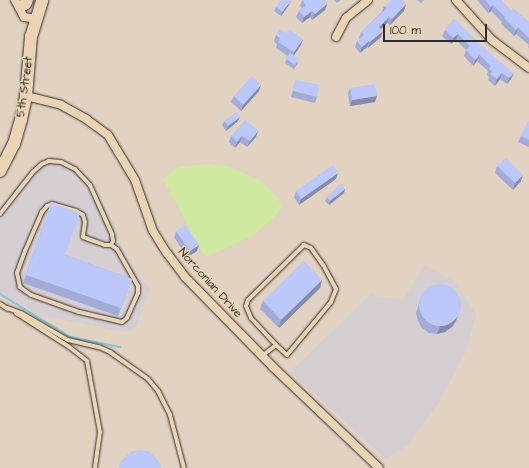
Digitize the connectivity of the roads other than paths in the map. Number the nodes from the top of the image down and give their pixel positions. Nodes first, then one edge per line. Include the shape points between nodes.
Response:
1 (42, 0) edge
2 (368, 0) edge
3 (456, 0) edge
4 (23, 1) edge
5 (36, 19) junction
6 (336, 37) dead end
7 (529, 68) edge
8 (26, 96) junction
9 (0, 171) edge
10 (0, 214) edge
11 (110, 244) junction
12 (0, 304) edge
13 (7, 308) junction
14 (276, 345) junction
15 (262, 356) junction
16 (95, 468) edge
17 (184, 468) edge
18 (379, 468) edge

1 - 5 street, 5th Street
2 - 6 street via 346,18
3 - 7 street via 492,40
4 - 5 street
5 - 8 street, 5th Street via 31,38
8 - 9 street, 5th Street via 14,144
8 - 15 street, Norconian Drive via 61,105 86,119 108,136 136,180 153,231 167,253 185,277
10 - 11 lane via 42,164 49,161 61,162 75,170 90,185 112,234 113,241
11 - 11 lane via 105,245 83,237 83,215 70,208 52,204 47,206 42,212 17,273 20,287 31,295 79,312 122,322 131,313 138,286 117,249
12 - 13 lane
13 - 16 lane via 68,346 87,361 100,432
13 - 17 lane via 68,340 110,352 148,379 158,391 170,415
14 - 14 lane via 287,355 331,302 336,289 323,264 311,248 304,245 248,300 246,306 251,318
14 - 15 lane
15 - 18 street, Norconian Drive

